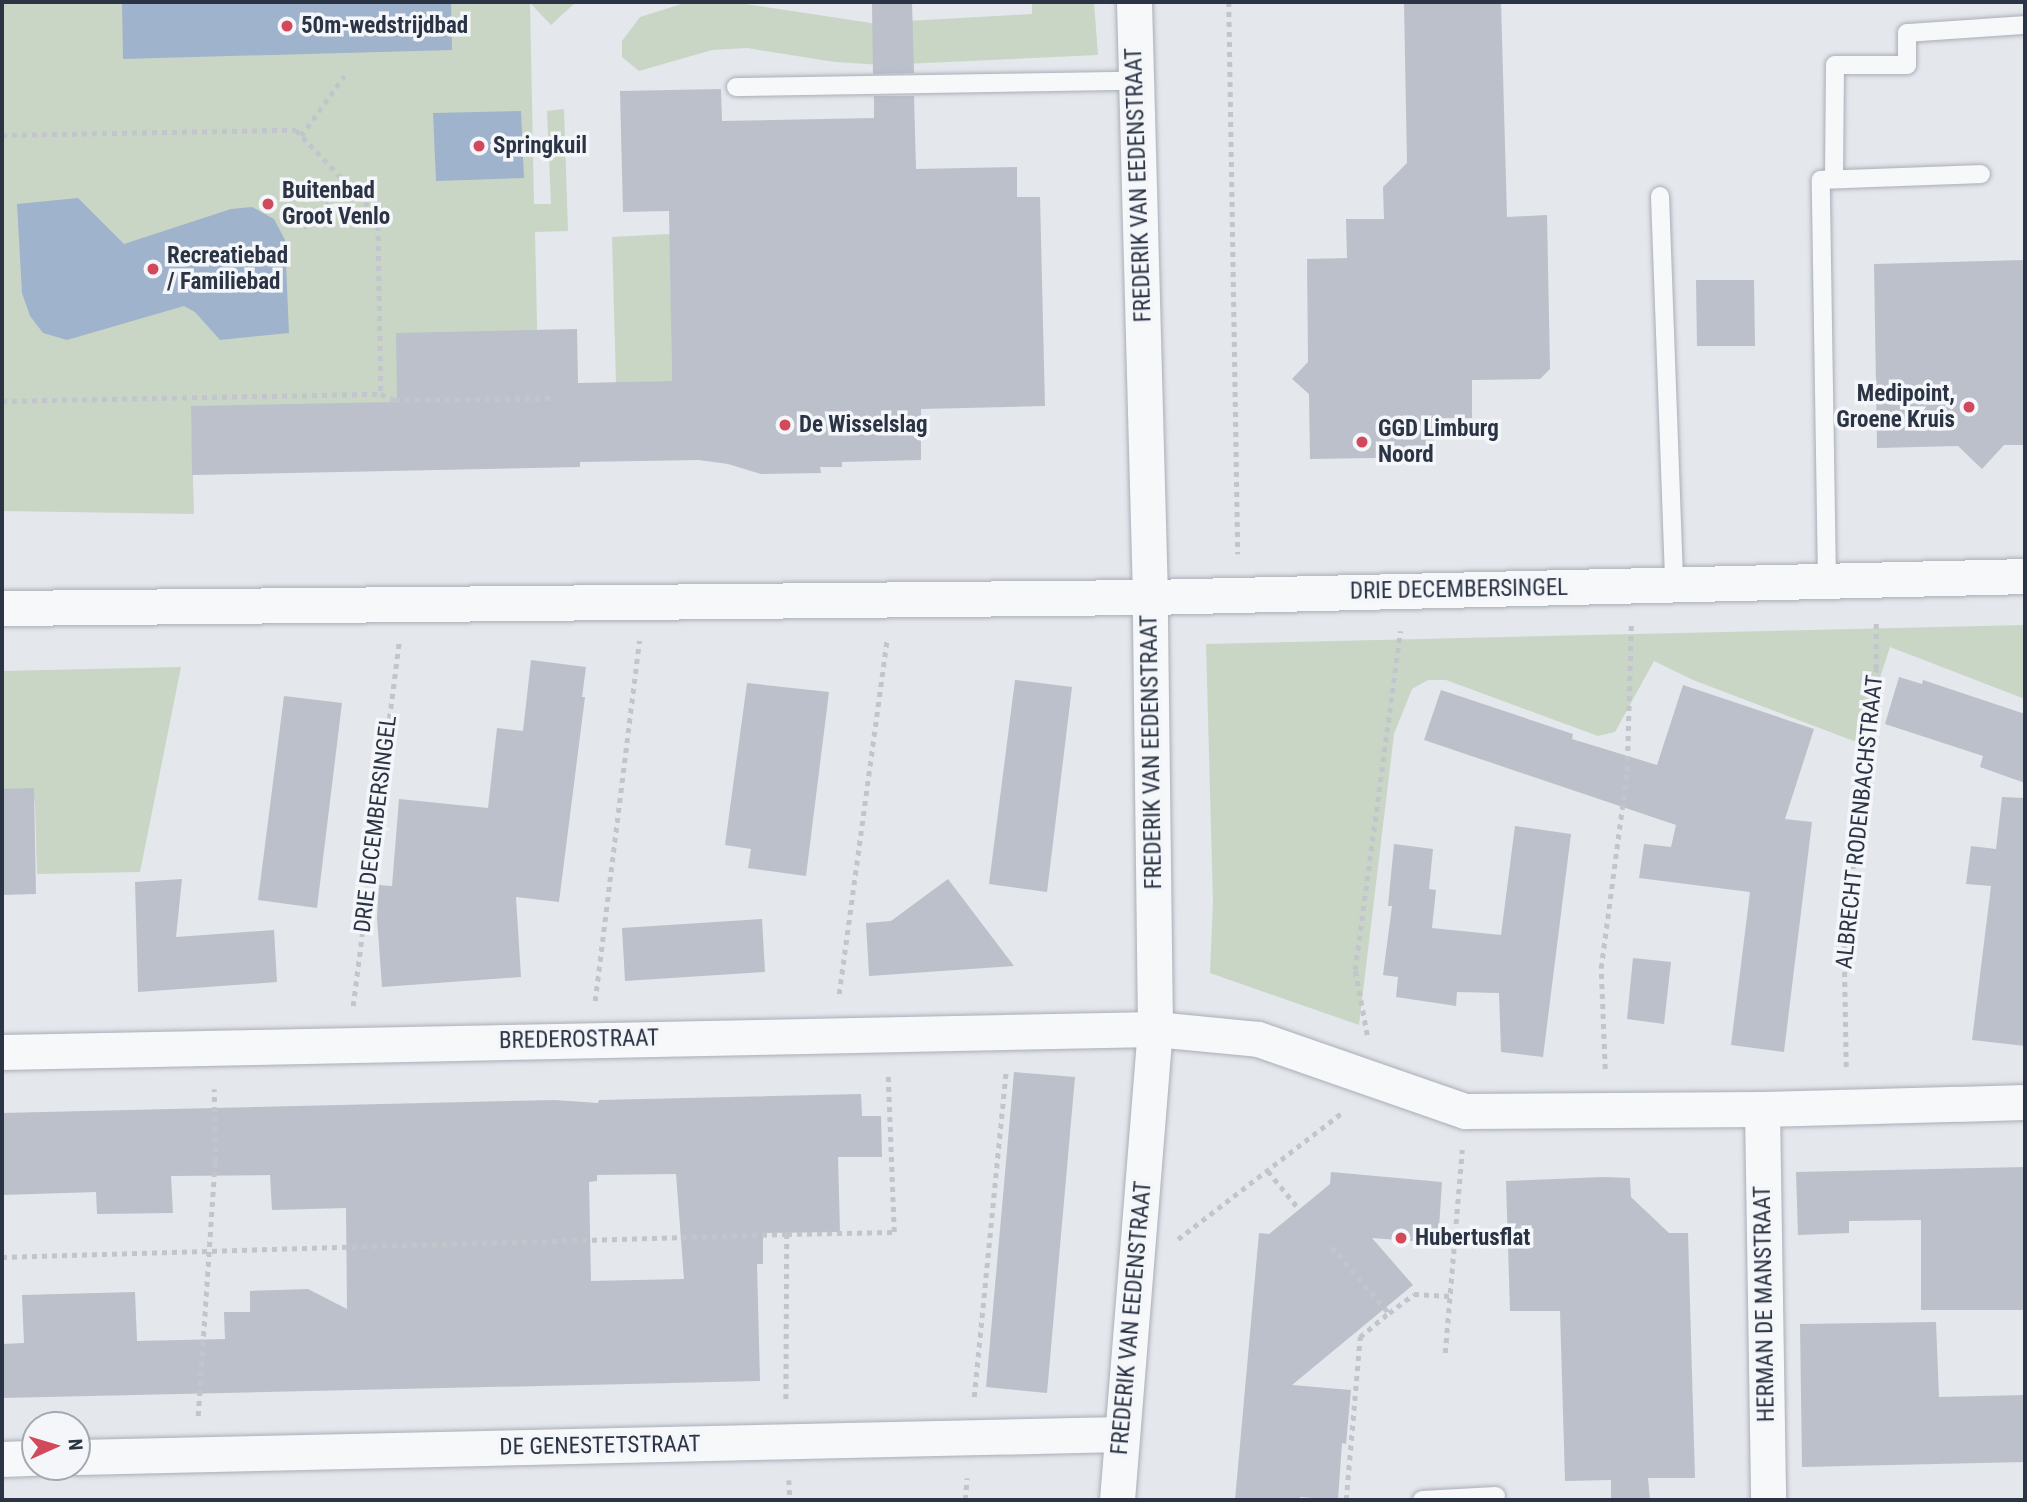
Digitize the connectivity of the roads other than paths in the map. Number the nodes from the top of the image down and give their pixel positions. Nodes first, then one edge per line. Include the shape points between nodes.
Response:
1 (1134, 2) edge
2 (2025, 25) edge
3 (1136, 81) junction
4 (736, 87) dead end
5 (1981, 174) dead end
6 (1834, 179) junction
7 (1660, 196) dead end
8 (2025, 576) edge
9 (1827, 581) junction
10 (1674, 584) junction
11 (1150, 597) junction
12 (2, 608) edge
13 (1155, 1028) junction
14 (2, 1052) edge
15 (2025, 1102) edge
16 (1762, 1109) junction
17 (1122, 1434) junction
18 (91, 1457) edge
19 (21, 1458) edge
20 (2, 1459) edge
21 (1496, 1496) dead end
22 (1117, 1500) edge
23 (1422, 1500) edge
24 (1768, 1500) edge

1 - 3 street, FREDERIK VAN EEDENSTRAAT
2 - 6 lane via 1907,33 1908,65 1835,65
3 - 4 lane
3 - 11 street, FREDERIK VAN EEDENSTRAAT
5 - 6 lane
6 - 9 lane via 1821,180
7 - 10 lane
8 - 9 street, DRIE DECEMBERSINGEL
9 - 10 street, DRIE DECEMBERSINGEL
10 - 11 street, DRIE DECEMBERSINGEL
11 - 12 street, DRIE DECEMBERSINGEL
11 - 13 street, FREDERIK VAN EEDENSTRAAT
13 - 14 street, BREDEROSTRAAT
13 - 16 street via 1258,1039 1465,1111
13 - 17 street, FREDERIK VAN EEDENSTRAAT
15 - 16 street
16 - 24 street, HERMAN DE MANSTRAAT
17 - 18 street, DE GENESTETSTRAAT
17 - 22 street, FREDERIK VAN EEDENSTRAAT
19 - 20 street
21 - 23 lane

